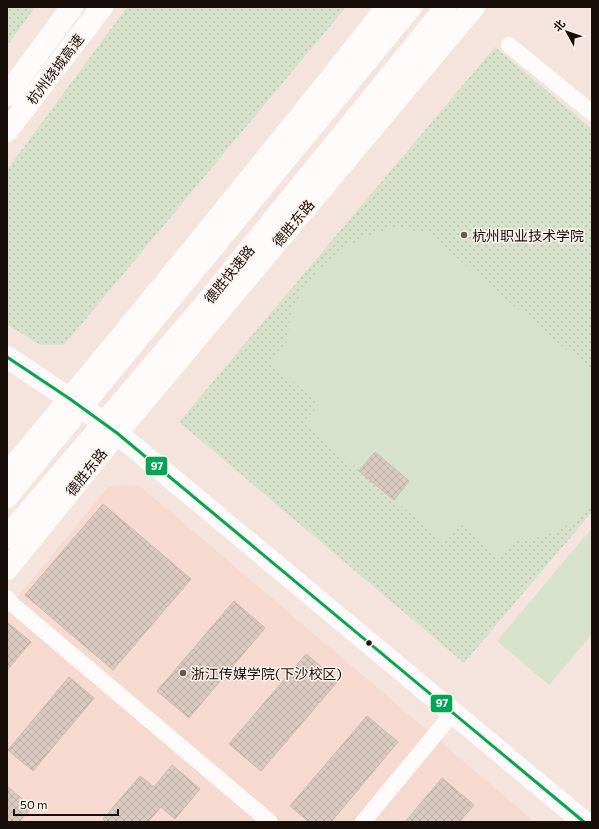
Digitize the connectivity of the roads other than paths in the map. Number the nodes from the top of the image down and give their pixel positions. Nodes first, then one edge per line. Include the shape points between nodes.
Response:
1 (72, 7) edge
2 (102, 7) edge
3 (387, 7) edge
4 (411, 7) edge
5 (446, 7) edge
6 (474, 7) edge
7 (509, 44) dead end
8 (7, 95) edge
9 (592, 113) edge
10 (7, 131) edge
11 (7, 356) edge
12 (70, 399) junction
13 (117, 433) junction
14 (7, 474) edge
15 (7, 497) edge
16 (7, 537) edge
17 (7, 569) edge
18 (7, 598) edge
19 (453, 713) junction
20 (270, 822) edge
21 (362, 822) edge
22 (584, 822) edge

1 - 8 main road, 杭州绕城高速
2 - 10 main road, 杭州绕城高速
3 - 12 main road
4 - 15 main road, 德胜快速路
5 - 16 main road, 德胜快速路 via 205,304
6 - 13 main road, 德胜东路
7 - 9 street
11 - 12 main road
12 - 13 main road
12 - 14 main road
13 - 17 main road, 德胜东路
13 - 19 main road
18 - 20 street
19 - 21 street
19 - 22 main road

